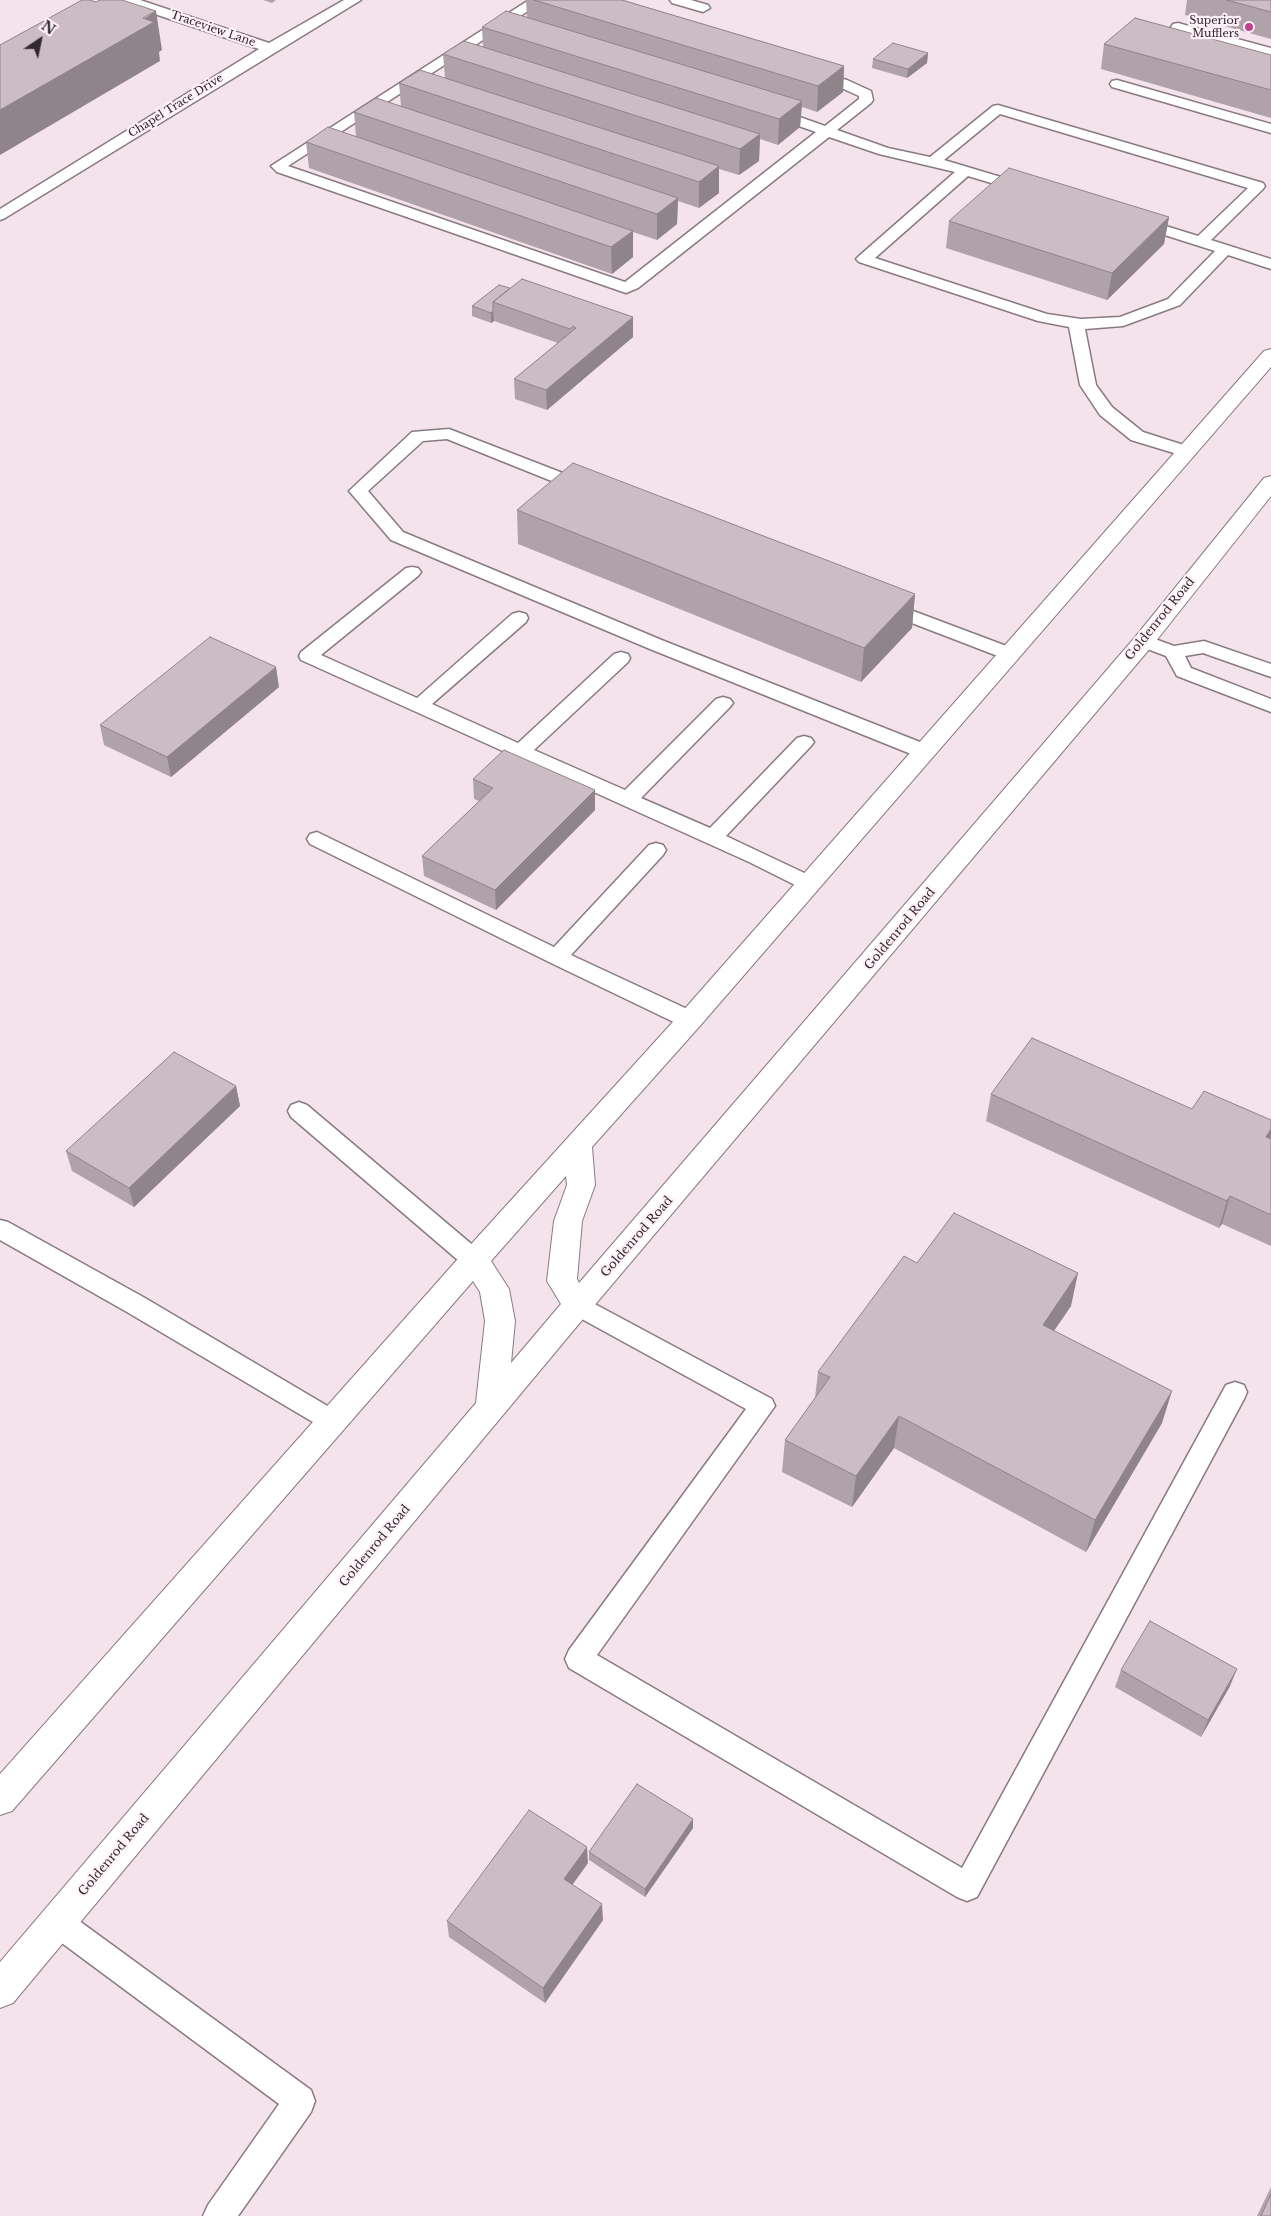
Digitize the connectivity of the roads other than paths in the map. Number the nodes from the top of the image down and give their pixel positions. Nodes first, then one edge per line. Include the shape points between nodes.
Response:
1 (127, 0) edge
2 (354, 0) edge
3 (538, 0) edge
4 (677, 0) edge
5 (702, 8) dead end
6 (497, 26) junction
7 (1178, 27) dead end
8 (512, 31) edge
9 (270, 48) junction
10 (1271, 52) edge
11 (804, 72) edge
12 (1117, 84) edge
13 (762, 108) edge
14 (1271, 129) edge
15 (828, 132) junction
16 (933, 162) junction
17 (966, 170) junction
18 (1041, 193) edge
19 (0, 215) edge
20 (1126, 218) edge
21 (1201, 241) junction
22 (1226, 249) junction
23 (1271, 264) edge
24 (1076, 322) junction
25 (1271, 355) edge
26 (1187, 452) junction
27 (1271, 482) edge
28 (597, 492) edge
29 (412, 572) dead end
30 (865, 599) edge
31 (519, 618) dead end
32 (1144, 641) junction
33 (1172, 652) junction
34 (1010, 654) junction
35 (621, 658) dead end
36 (1271, 670) edge
37 (723, 703) dead end
38 (420, 706) junction
39 (1271, 706) edge
40 (804, 742) dead end
41 (923, 751) junction
42 (520, 752) junction
43 (627, 800) junction
44 (712, 838) junction
45 (316, 839) dead end
46 (656, 850) dead end
47 (808, 883) junction
48 (557, 957) junction
49 (690, 1020) junction
50 (299, 1112) dead end
51 (578, 1146) junction
52 (0, 1229) edge
53 (474, 1260) junction
54 (578, 1305) junction
55 (1235, 1392) dead end
56 (491, 1410) junction
57 (332, 1421) junction
58 (0, 1799) edge
59 (57, 1922) junction
60 (0, 1990) edge
61 (219, 2216) edge

1 - 9 lane, Traceview Lane
2 - 9 lane, Chapel Trace Drive
3 - 6 lane
4 - 5 lane
6 - 8 lane
6 - 15 lane via 278,166 626,288
7 - 10 lane
9 - 19 lane, Chapel Trace Drive
11 - 15 lane via 866,94 866,100
12 - 14 lane
13 - 15 lane
15 - 16 lane via 884,151
16 - 17 lane
16 - 21 lane via 998,109 1258,186
17 - 18 lane
17 - 24 lane via 864,259 1044,318
20 - 21 lane
21 - 22 lane
22 - 23 lane
22 - 24 lane via 1174,302 1123,321 1104,324
24 - 26 lane via 1088,385 1106,411 1137,436
25 - 26 main road
26 - 34 main road
27 - 32 main road, Goldenrod Road
28 - 41 lane via 449,434 418,436 358,491 397,536 657,645
29 - 38 lane via 308,656
30 - 34 lane
31 - 38 lane
32 - 33 lane
32 - 54 main road, Goldenrod Road
33 - 36 lane via 1204,647
33 - 39 lane via 1184,672
34 - 41 main road
35 - 42 lane
37 - 43 lane
38 - 42 lane
40 - 44 lane
41 - 47 main road
42 - 43 lane
43 - 44 lane
44 - 47 lane
45 - 48 lane
46 - 48 lane
47 - 49 main road
48 - 49 lane
49 - 51 main road
50 - 53 lane
51 - 53 main road
51 - 54 main road via 581,1185 568,1220 562,1281
52 - 57 lane
53 - 56 main road via 494,1289 500,1321
53 - 57 main road
54 - 55 lane via 763,1406 579,1659 967,1887
54 - 56 main road, Goldenrod Road
56 - 59 main road, Goldenrod Road
57 - 58 main road
59 - 60 main road, Goldenrod Road
59 - 61 lane via 300,2100

